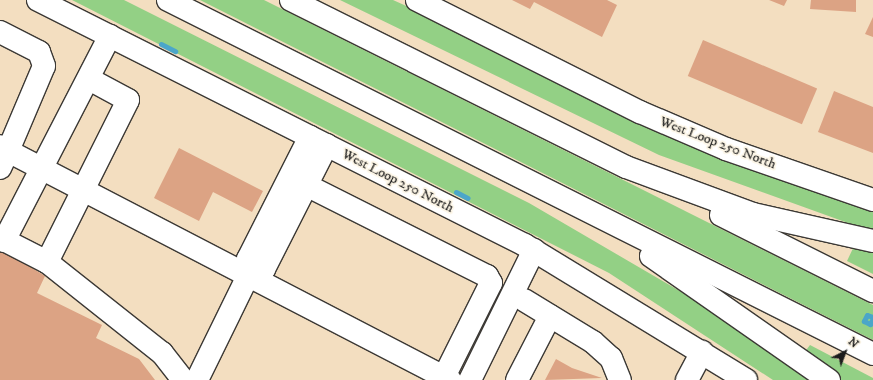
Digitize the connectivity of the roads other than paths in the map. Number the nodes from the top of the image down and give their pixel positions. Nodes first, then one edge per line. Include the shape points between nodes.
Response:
1 (38, 0) edge
2 (168, 0) edge
3 (291, 0) edge
4 (417, 0) edge
5 (0, 32) edge
6 (105, 33) junction
7 (89, 79) junction
8 (318, 141) junction
9 (3, 155) edge
10 (498, 166) junction
11 (40, 167) junction
12 (626, 167) junction
13 (306, 185) junction
14 (83, 188) junction
15 (873, 200) edge
16 (2, 240) edge
17 (873, 241) edge
18 (540, 253) junction
19 (47, 262) junction
20 (249, 274) junction
21 (873, 291) edge
22 (524, 300) junction
23 (550, 316) junction
24 (702, 352) junction
25 (873, 354) edge
26 (447, 378) edge
27 (183, 380) edge
28 (197, 380) edge
29 (470, 380) edge
30 (483, 380) edge
31 (517, 380) edge
32 (620, 380) edge
33 (687, 380) edge
34 (746, 380) edge
35 (829, 380) edge

1 - 6 main road, West Loop 250 North
2 - 10 main road
3 - 12 main road
4 - 15 main road, West Loop 250 North via 640,112 726,149
5 - 9 main road via 39,52 44,66
6 - 7 main road
6 - 8 main road, West Loop 250 North
6 - 11 main road via 40,147
7 - 11 main road via 54,151
7 - 14 main road via 128,100
8 - 13 main road
8 - 18 main road, West Loop 250 North
8 - 20 main road via 248,259
9 - 11 main road
10 - 25 main road
10 - 35 main road via 645,252
11 - 14 main road
11 - 16 main road
12 - 17 main road via 753,214
12 - 21 main road
13 - 20 main road via 264,269
13 - 26 main road via 487,276 491,283
14 - 19 main road
14 - 20 main road
16 - 19 main road
18 - 22 main road
18 - 24 main road, West Loop 250 North
18 - 29 main road
19 - 27 main road via 162,353
20 - 26 main road
20 - 28 main road
22 - 23 main road
22 - 30 main road
23 - 31 main road
23 - 32 main road via 593,342 611,358
24 - 33 main road
24 - 34 main road, West Loop 250 North

